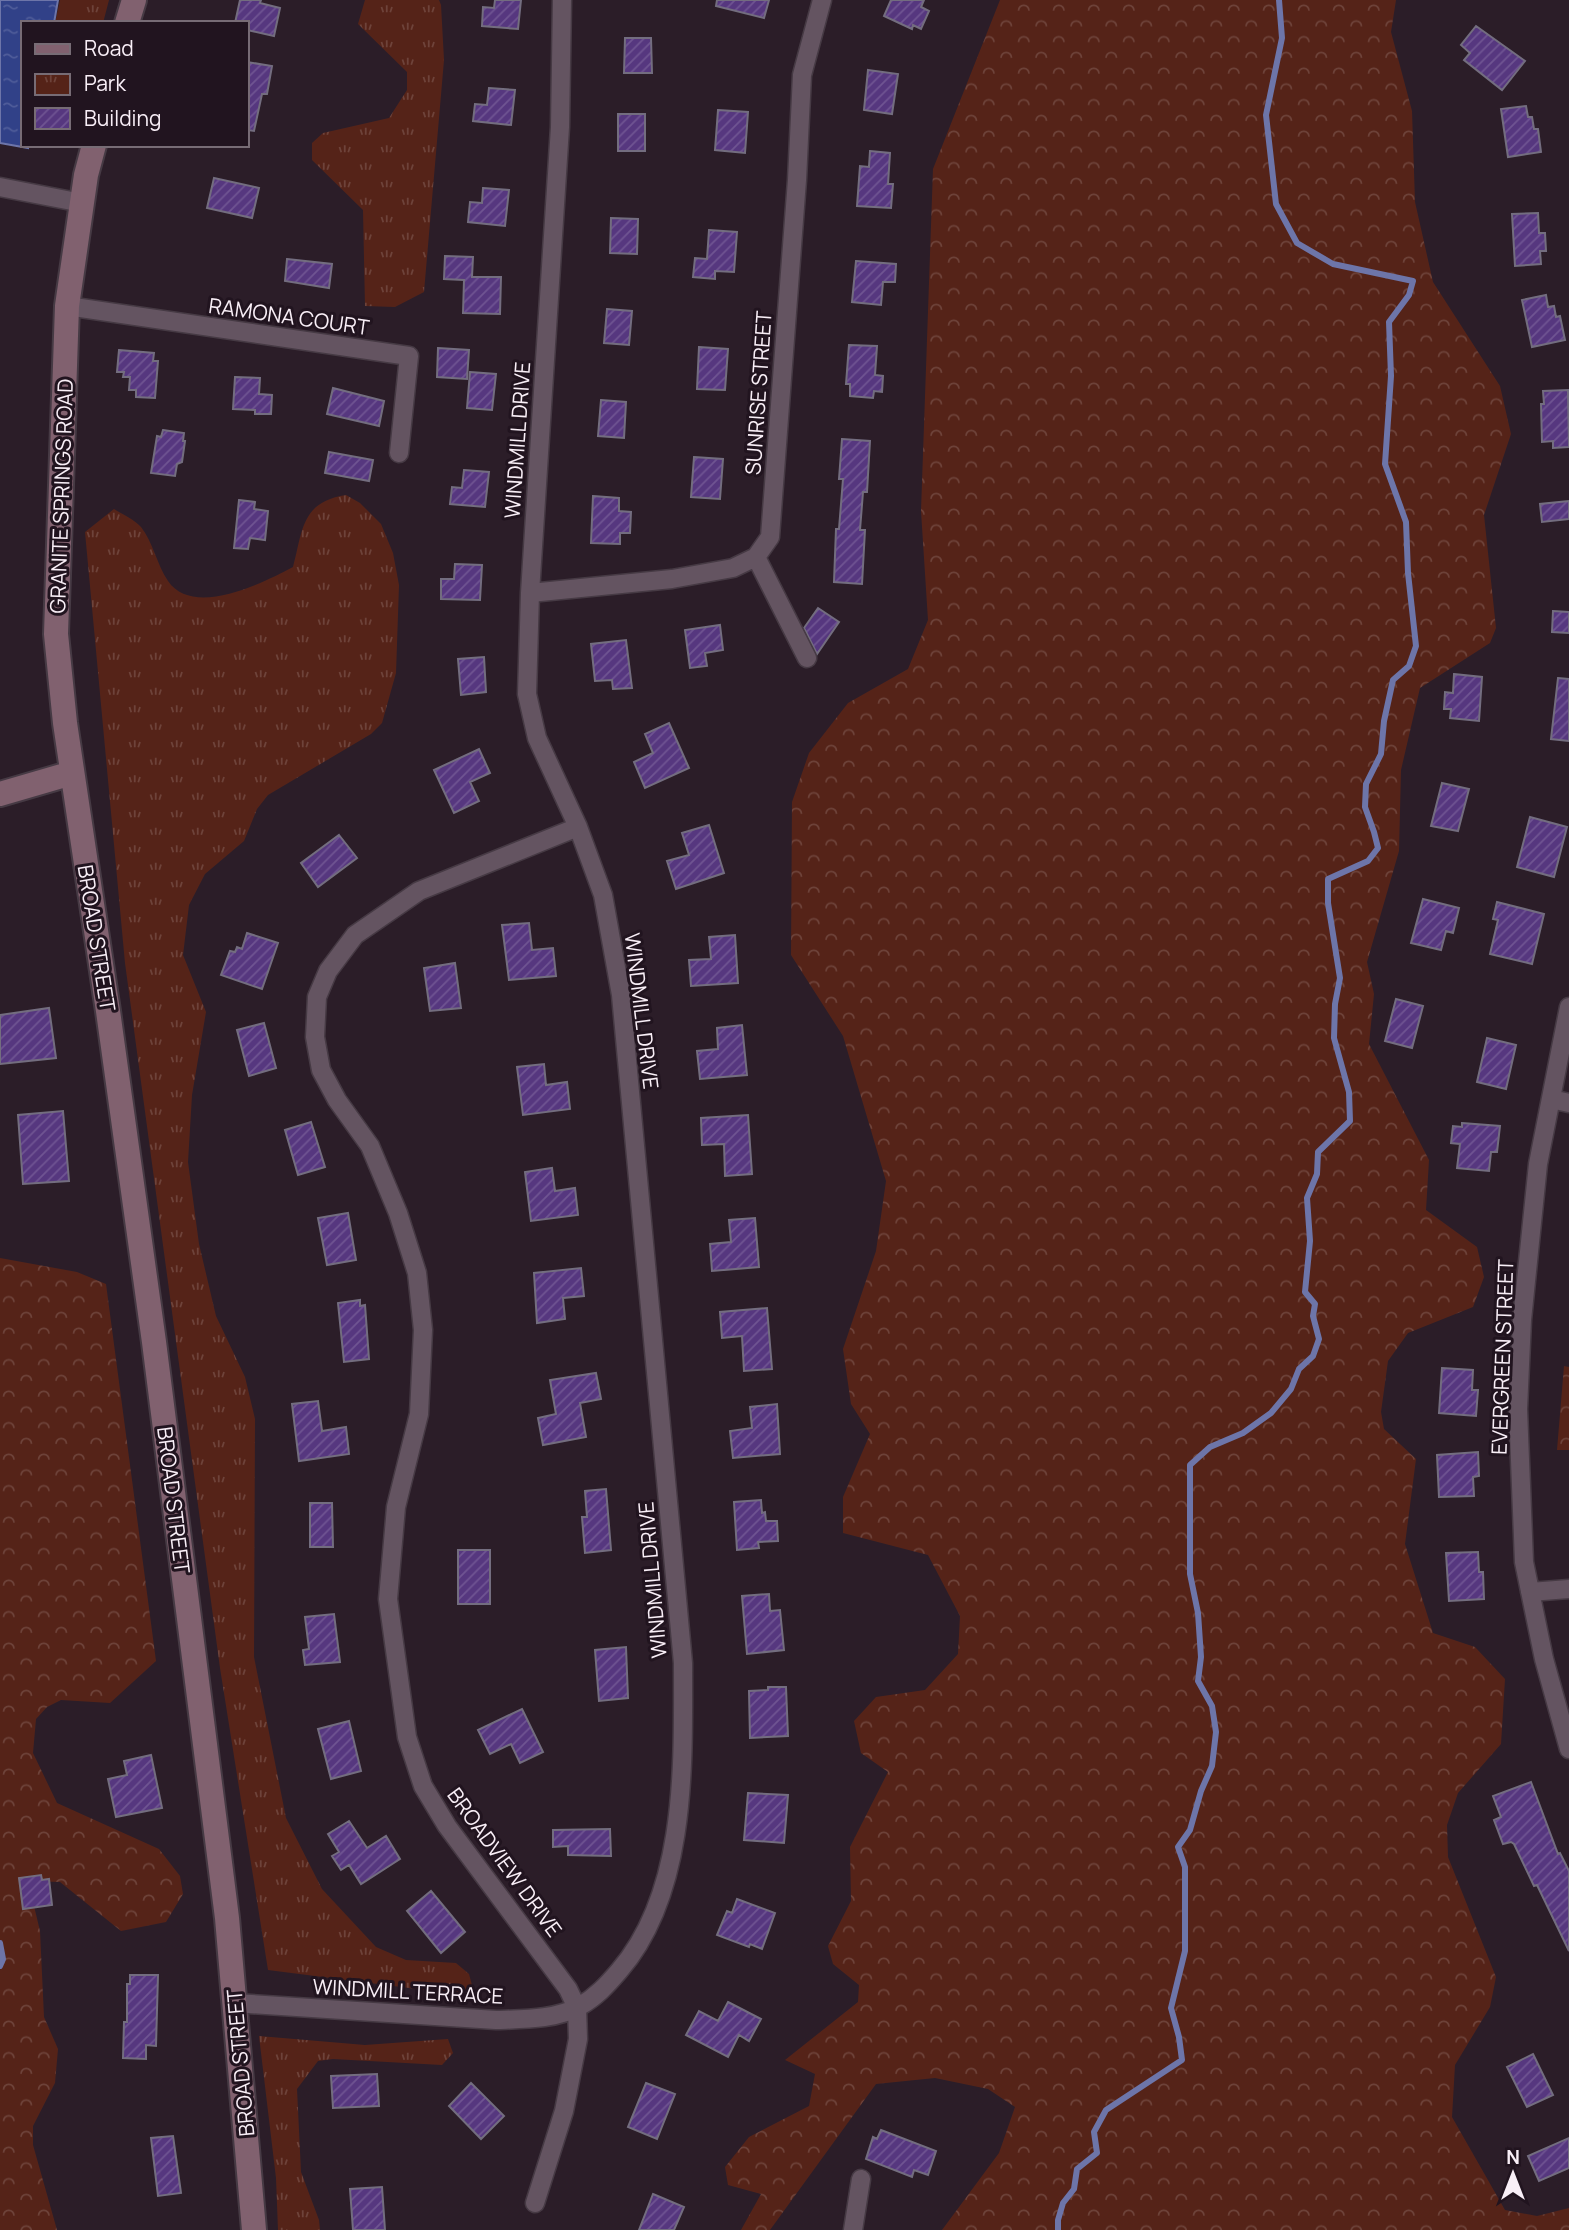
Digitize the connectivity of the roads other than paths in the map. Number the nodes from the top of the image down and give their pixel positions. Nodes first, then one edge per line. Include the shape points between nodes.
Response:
1 (134, 0) edge
2 (562, 0) edge
3 (822, 0) edge
4 (128, 21) edge
5 (94, 147) edge
6 (0, 187) edge
7 (82, 203) junction
8 (67, 306) junction
9 (399, 453) dead end
10 (757, 557) junction
11 (530, 593) junction
12 (807, 657) dead end
13 (72, 773) junction
14 (0, 794) edge
15 (578, 827) junction
16 (1569, 1007) edge
17 (1551, 1099) junction
18 (1569, 1103) edge
19 (1569, 1589) edge
20 (1530, 1592) junction
21 (1569, 1749) edge
22 (235, 2003) junction
23 (577, 2008) junction
24 (861, 2179) dead end
25 (535, 2203) dead end
26 (254, 2230) edge
27 (853, 2230) edge

1 - 4 street
2 - 11 street, WINDMILL DRIVE via 560,127
3 - 10 street, SUNRISE STREET via 802,75 770,537
5 - 7 street, GRANITE SPRINGS ROAD
6 - 7 street
7 - 8 street, GRANITE SPRINGS ROAD
8 - 9 street, RAMONA COURT via 410,356
8 - 13 street, GRANITE SPRINGS ROAD via 57,634
10 - 11 street via 733,568 672,579
10 - 12 street
11 - 15 street, WINDMILL DRIVE via 527,694 537,738
13 - 14 street
13 - 22 street, BROAD STREET via 153,1342
15 - 23 street, WINDMILL DRIVE via 603,894 621,995 682,1663 682,1733 672,1850 662,1896 634,1953 600,1993
15 - 23 street, BROADVIEW DRIVE via 419,891 355,934 328,971 317,997 314,1037 320,1070 370,1146 417,1273 423,1330 419,1414 396,1507 388,1599 407,1737 423,1786 447,1826 568,1989
16 - 17 street, EVERGREEN STREET
17 - 18 street
17 - 20 street, EVERGREEN STREET via 1538,1164 1521,1345 1519,1437 1524,1562
19 - 20 street
20 - 21 street, EVERGREEN STREET
22 - 23 street, WINDMILL TERRACE via 496,2020 539,2018
22 - 26 street, BROAD STREET
23 - 25 street via 578,2039 564,2111
24 - 27 street

